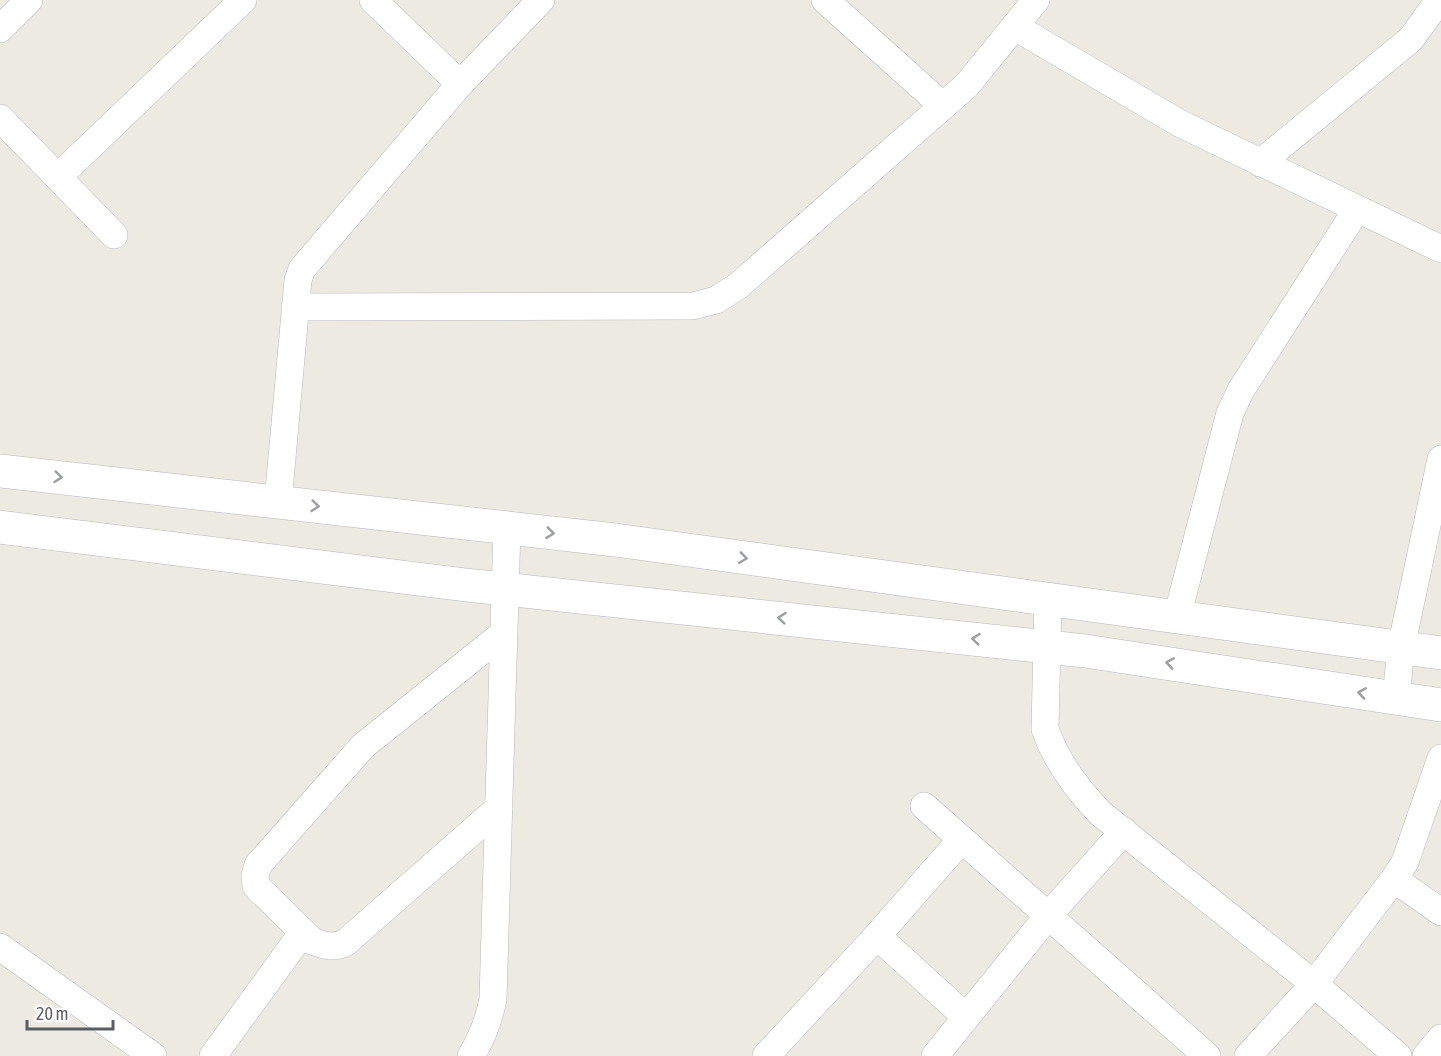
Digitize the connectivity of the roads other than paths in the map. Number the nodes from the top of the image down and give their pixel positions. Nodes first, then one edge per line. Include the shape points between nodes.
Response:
1 (29, 0) edge
2 (243, 0) edge
3 (373, 0) edge
4 (541, 0) edge
5 (1036, 0) edge
6 (1439, 0) edge
7 (839, 5) edge
8 (1015, 27) junction
9 (0, 29) edge
10 (460, 84) junction
11 (943, 106) junction
12 (0, 118) edge
13 (1260, 163) junction
14 (58, 177) junction
15 (1357, 209) junction
16 (114, 235) dead end
17 (1441, 249) edge
18 (295, 307) junction
19 (1441, 459) edge
20 (0, 471) edge
21 (278, 502) junction
22 (0, 527) edge
23 (507, 528) junction
24 (505, 589) junction
25 (1048, 599) junction
26 (1177, 617) junction
27 (504, 633) junction
28 (1048, 646) junction
29 (1401, 648) junction
30 (1441, 653) edge
31 (1396, 698) junction
32 (1441, 705) edge
33 (1441, 758) edge
34 (924, 806) dead end
35 (499, 808) junction
36 (1124, 831) junction
37 (961, 840) junction
38 (1394, 879) junction
39 (1441, 912) edge
40 (1047, 917) junction
41 (303, 932) junction
42 (877, 936) junction
43 (0, 947) edge
44 (1314, 984) junction
45 (966, 1017) junction
46 (1441, 1038) edge
47 (1396, 1055) edge
48 (153, 1056) edge
49 (213, 1056) edge
50 (471, 1056) edge
51 (766, 1056) edge
52 (935, 1056) edge
53 (1207, 1056) edge
54 (1248, 1056) edge
55 (1426, 1056) edge

1 - 9 street
2 - 14 street
3 - 10 street
4 - 10 street
5 - 8 street
6 - 13 street via 1411,39
7 - 11 street
8 - 11 street via 974,78
8 - 13 street via 1181,124
10 - 18 street via 306,263 297,280
11 - 18 street via 738,286 716,300 693,306
12 - 14 street
13 - 15 street
14 - 16 street
15 - 17 street
15 - 26 street via 1230,413
18 - 21 street
19 - 29 street
20 -> 21 street
21 -> 23 street
22 - 24 street
23 - 24 street
23 -> 25 street
24 - 27 street
28 -> 24 street
25 - 26 street
25 - 28 street
26 - 29 street
27 - 35 street
27 - 41 street via 363,746 258,865 256,886
31 -> 28 street
28 - 36 street via 1044,712 1052,749 1082,794
29 - 30 street
29 - 31 street
31 - 32 street
33 - 38 street via 1405,862
34 - 37 street
35 - 41 street via 345,943 324,945
35 - 50 street via 493,999 489,1018
36 - 40 street
36 - 44 street
37 - 40 street
37 - 42 street
38 - 39 street
38 - 44 street
40 - 45 street
40 - 53 street
41 - 49 street
42 - 45 street
42 - 51 street
43 - 48 street
44 - 47 street
44 - 54 street
45 - 52 street
46 - 55 street

